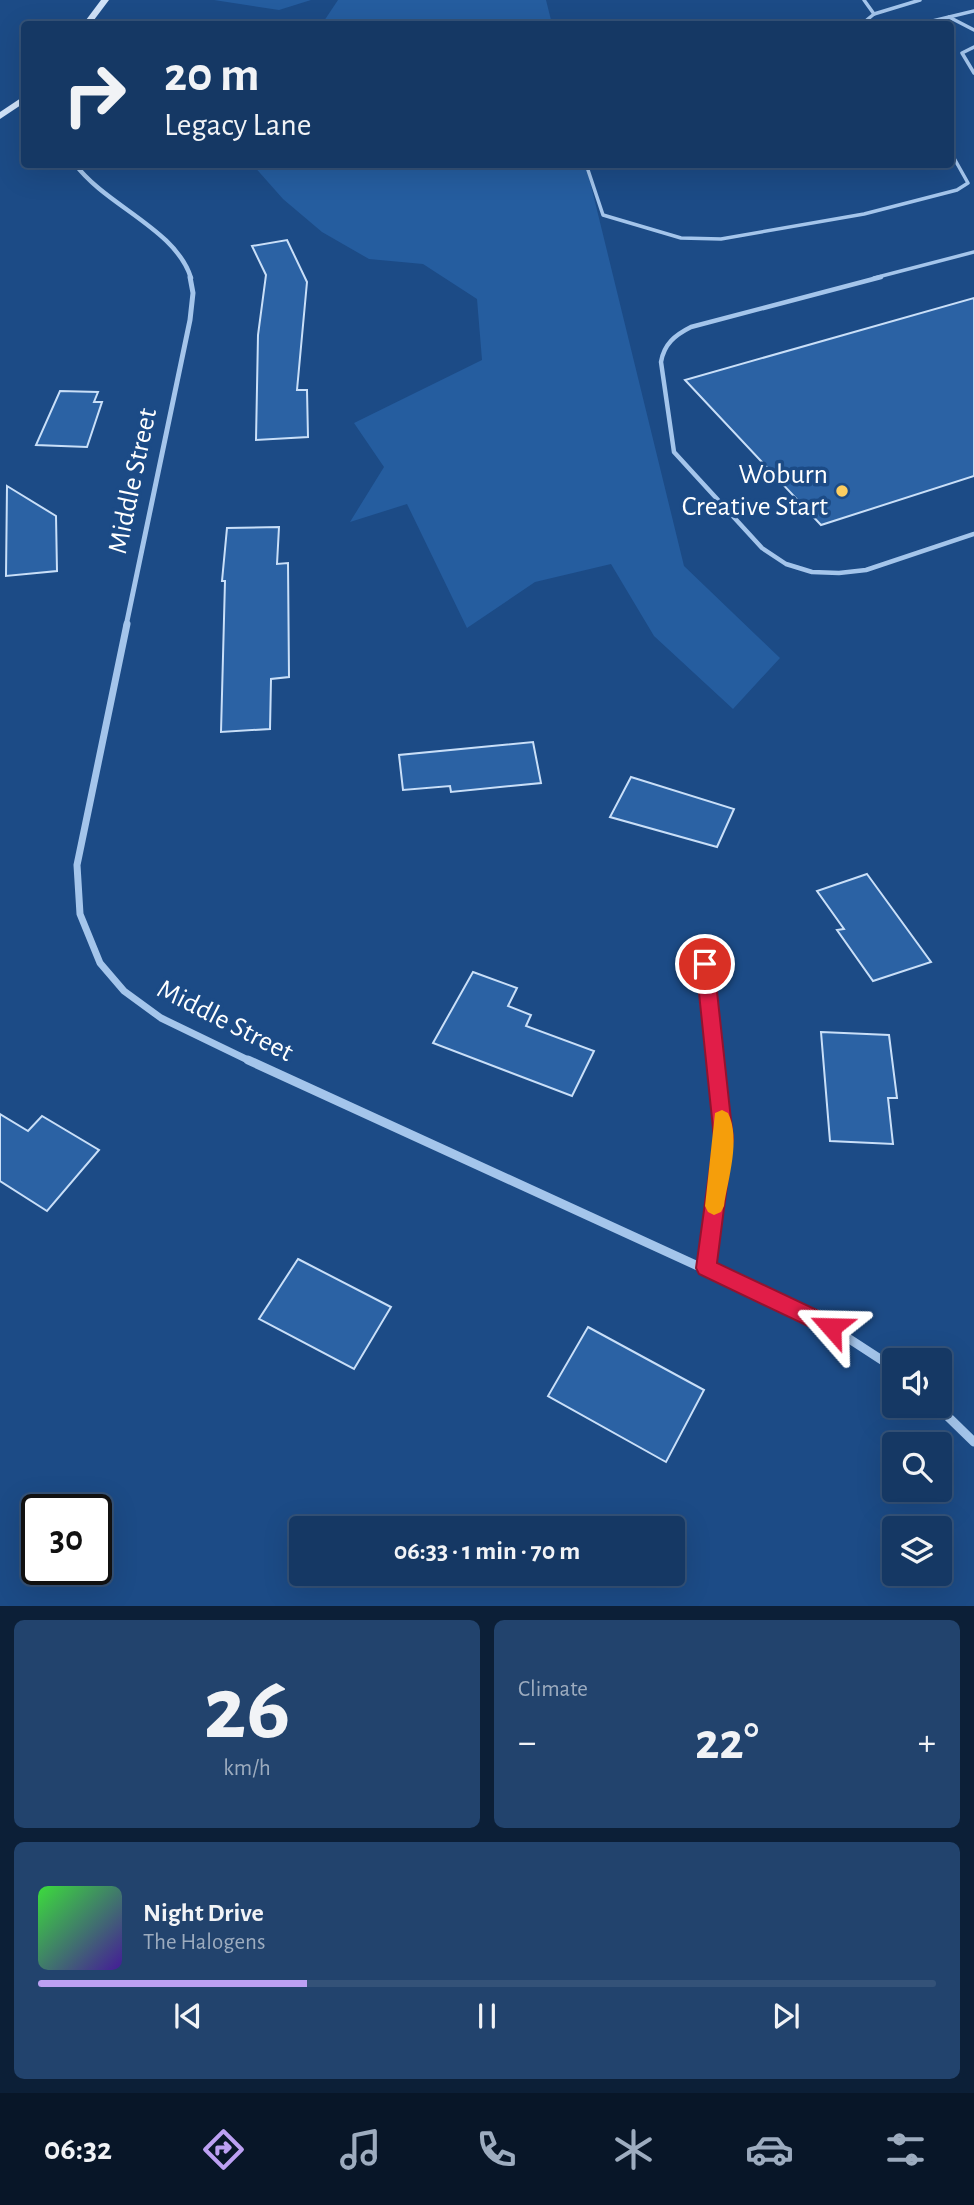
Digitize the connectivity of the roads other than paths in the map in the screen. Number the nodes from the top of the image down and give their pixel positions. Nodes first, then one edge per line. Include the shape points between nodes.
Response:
1 (105, 0) edge
2 (864, 0) edge
3 (920, 0) edge
4 (974, 11) edge
5 (874, 14) junction
6 (949, 17) junction
7 (89, 21) edge
8 (866, 21) edge
9 (932, 21) edge
10 (974, 30) edge
11 (974, 47) edge
12 (974, 73) edge
13 (21, 101) edge
14 (0, 116) edge
15 (954, 157) edge
16 (78, 168) edge
17 (587, 168) edge
18 (974, 252) edge
19 (974, 534) edge
20 (702, 940) dead end
21 (706, 1268) junction
22 (882, 1360) edge
23 (949, 1418) edge
24 (974, 1442) edge

1 - 7 main road
2 - 5 lane
3 - 5 lane
4 - 6 lane
5 - 8 lane
6 - 9 lane
6 - 10 lane
11 - 12 lane via 962,53
13 - 14 main road
15 - 17 lane via 968,183 957,190 864,214 721,239 681,238 603,215
16 - 21 street, Middle Street via 99,192 178,252 193,287 77,865 80,914 100,963 138,1004 184,1031
18 - 19 lane via 700,324 671,340 662,356 668,434 674,452 696,480 778,560 809,572 843,574
20 - 21 street via 724,1138
21 - 22 street, Middle Street via 831,1327
23 - 24 street

